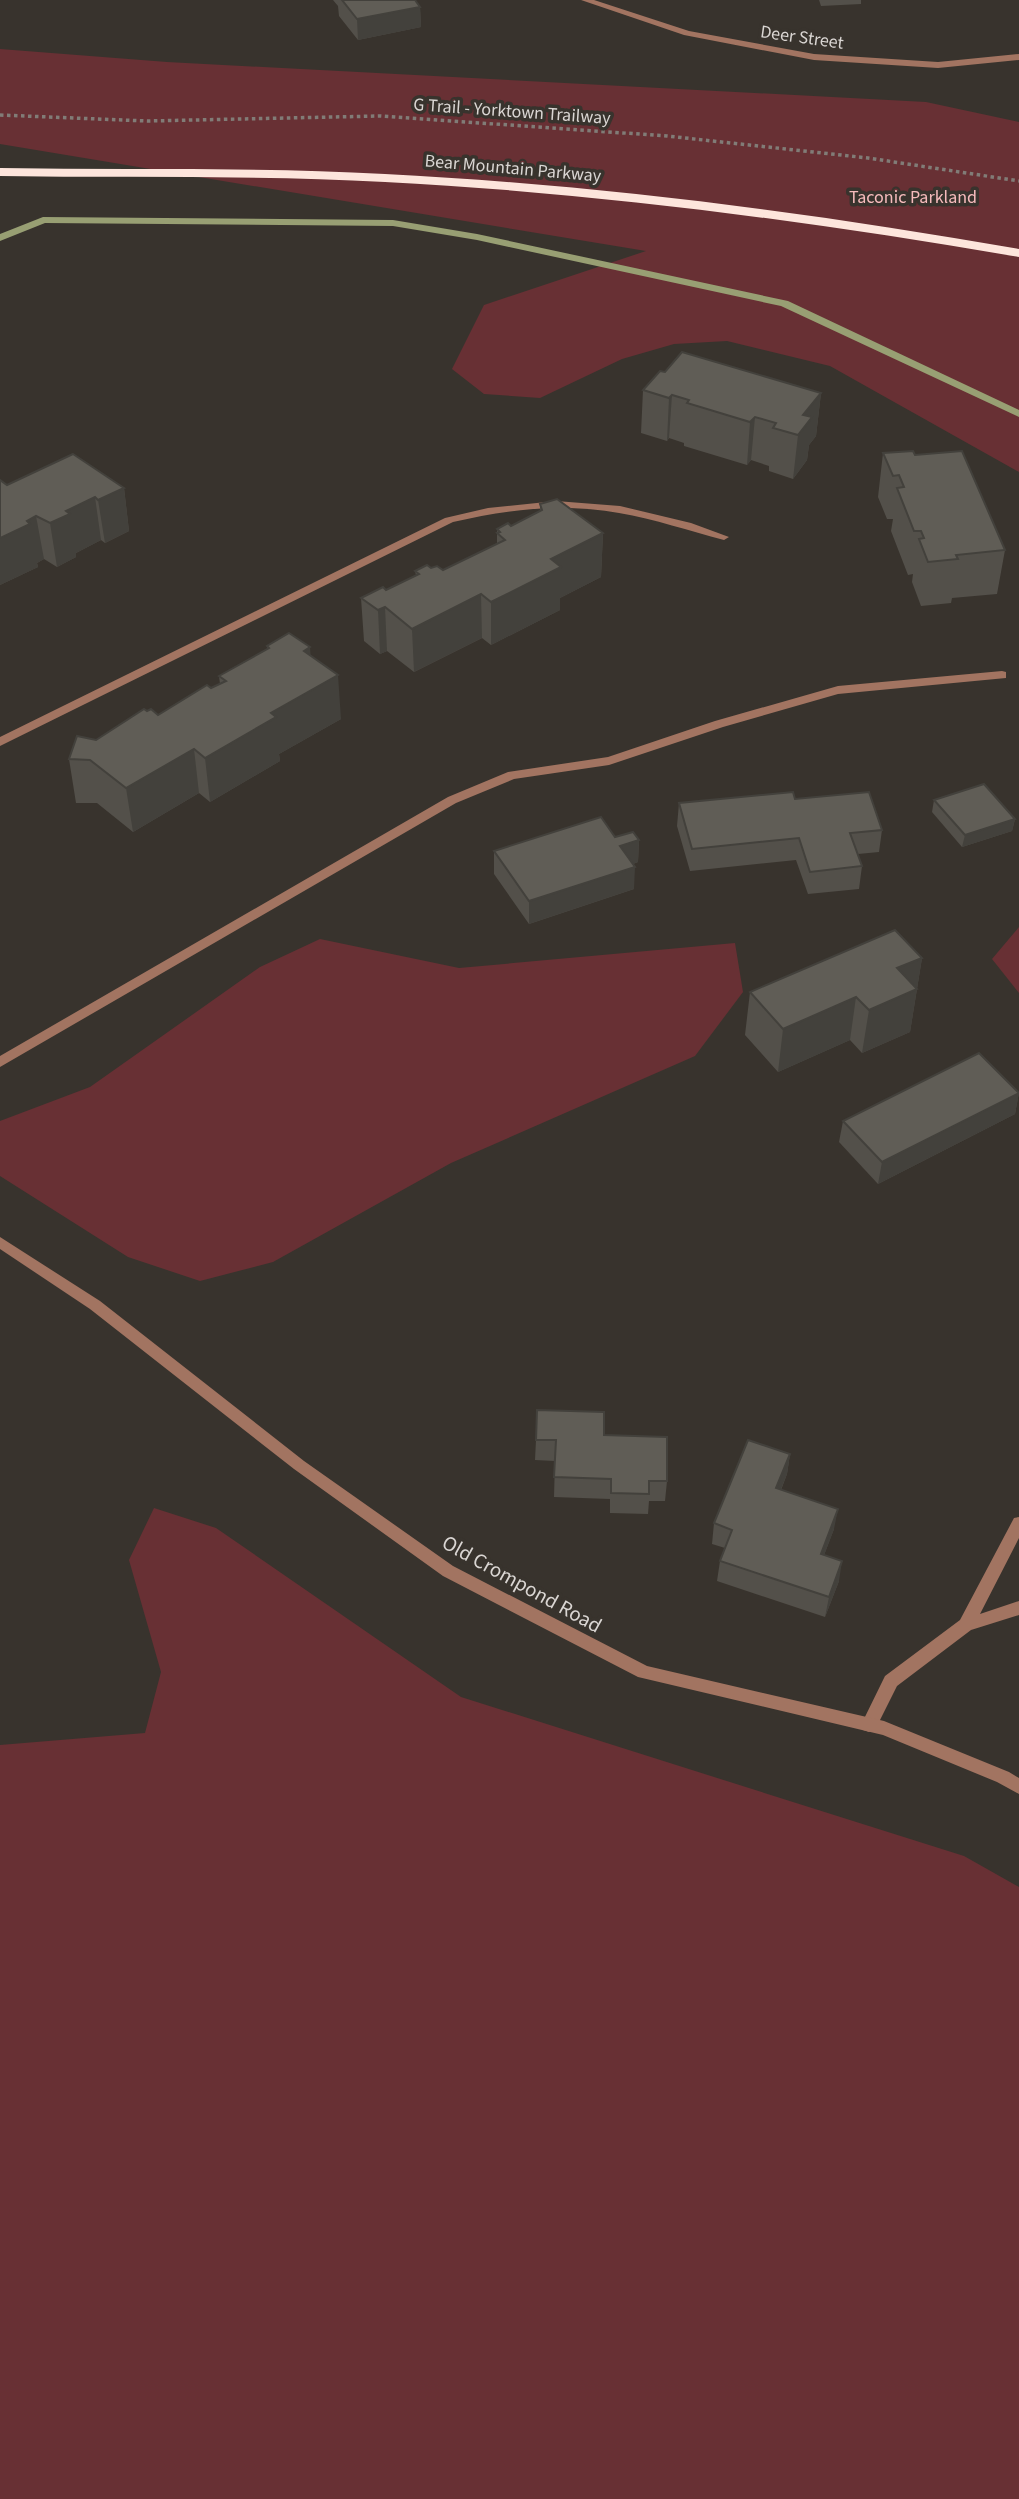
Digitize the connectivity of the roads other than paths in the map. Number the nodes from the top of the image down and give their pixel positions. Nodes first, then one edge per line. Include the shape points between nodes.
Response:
1 (585, 0) edge
2 (1019, 57) edge
3 (0, 172) edge
4 (1019, 253) edge
5 (724, 537) dead end
6 (1002, 675) dead end
7 (0, 742) edge
8 (0, 1062) edge
9 (0, 1242) edge
10 (1019, 1523) edge
11 (1019, 1608) edge
12 (966, 1625) junction
13 (869, 1725) junction
14 (1019, 1787) edge

1 - 2 street, Deer Street via 687,33 814,57 938,65
3 - 4 highway, Bear Mountain Parkway via 273,174 511,186 772,214
5 - 7 street via 658,516 600,505 534,504 449,520
6 - 8 street via 838,690 609,761 512,775 452,800
9 - 13 street, Old Crompond Road via 95,1305 299,1465 448,1571 644,1672
10 - 12 street
11 - 12 street
12 - 13 street via 891,1681
13 - 14 street, Old Crompond Road

